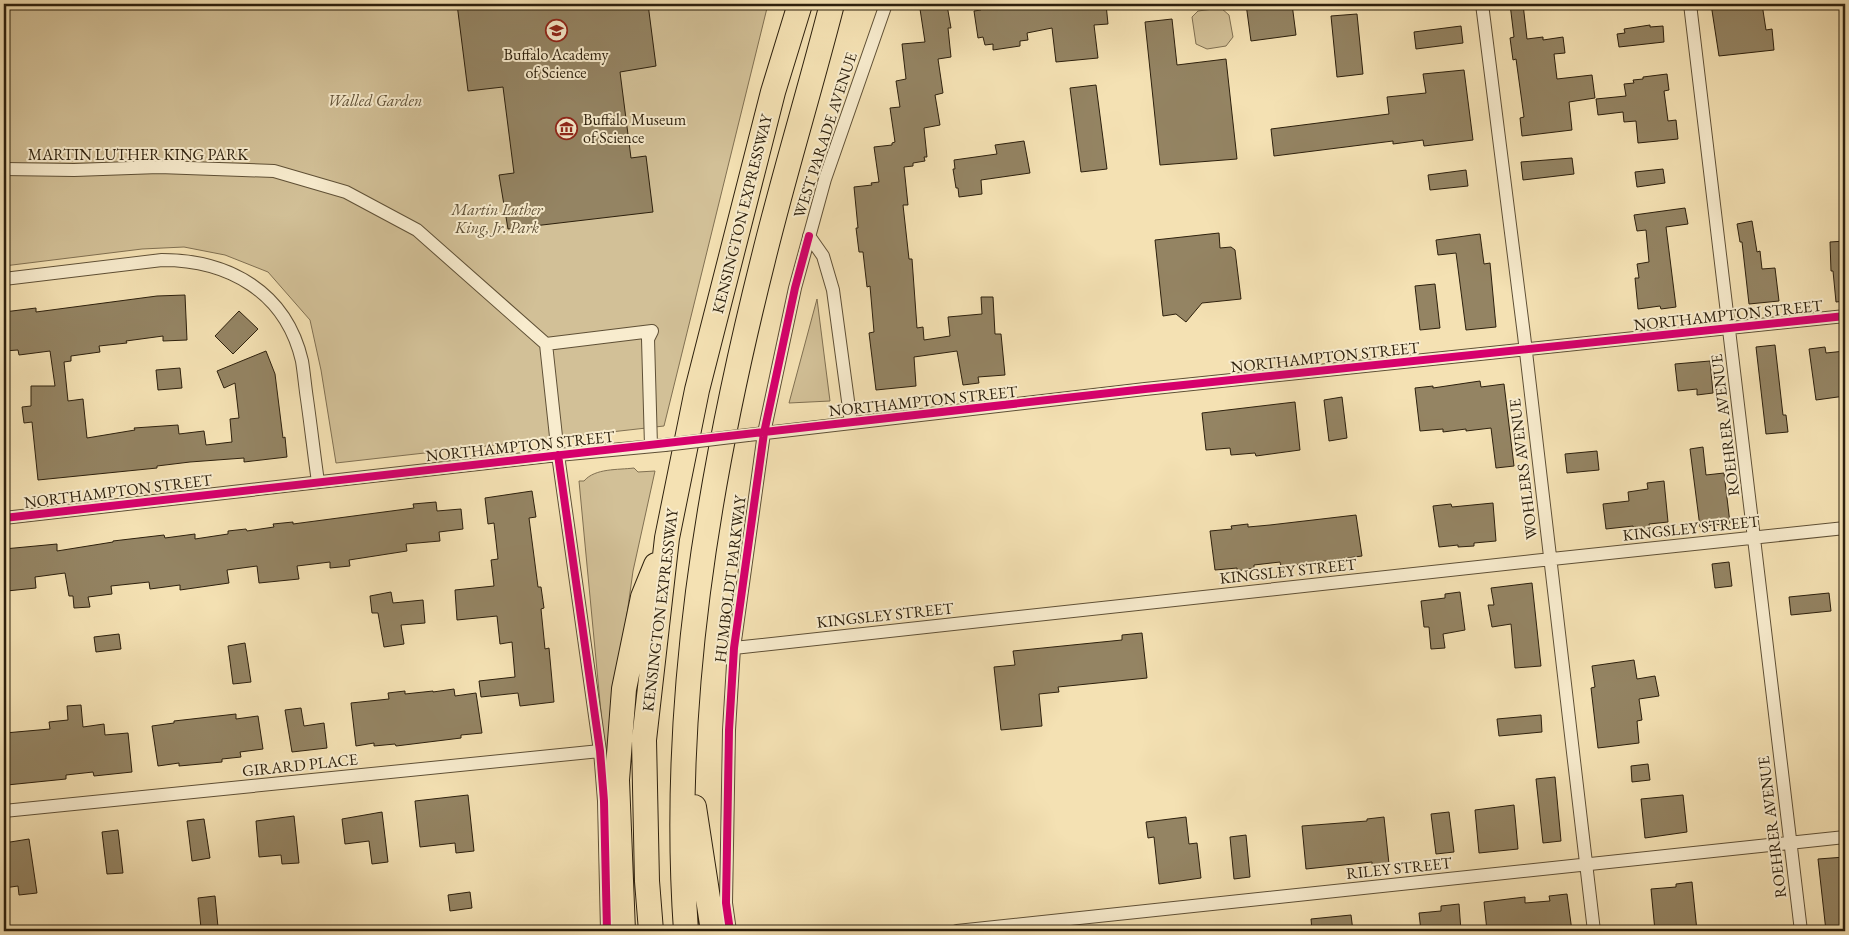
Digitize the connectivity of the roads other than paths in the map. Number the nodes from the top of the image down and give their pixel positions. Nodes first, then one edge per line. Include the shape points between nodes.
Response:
1 (800, 4) edge
2 (832, 4) edge
3 (836, 4) edge
4 (886, 4) edge
5 (1482, 4) edge
6 (1690, 4) edge
7 (826, 28) junction
8 (4, 169) edge
9 (809, 236) junction
10 (4, 278) edge
11 (1845, 316) edge
12 (1730, 328) junction
13 (546, 344) junction
14 (1526, 350) junction
15 (851, 423) junction
16 (764, 433) junction
17 (651, 446) junction
18 (558, 455) junction
19 (318, 482) junction
20 (4, 518) edge
21 (1845, 528) edge
22 (667, 538) junction
23 (1756, 538) junction
24 (1550, 559) junction
25 (734, 648) junction
26 (684, 746) junction
27 (600, 751) junction
28 (4, 811) edge
29 (1845, 837) edge
30 (1790, 843) junction
31 (1586, 864) junction
32 (607, 931) edge
33 (623, 931) edge
34 (651, 931) edge
35 (686, 931) edge
36 (713, 931) edge
37 (730, 931) edge
38 (956, 931) edge
39 (1594, 931) edge
40 (1801, 931) edge

1 - 22 highway, KENSINGTON EXPRESSWAY via 773,92 697,390
2 - 7 highway, KENSINGTON EXPRESSWAY
3 - 7 highway
4 - 9 street, WEST PARADE AVENUE via 825,179
5 - 14 street, WOHLERS AVENUE
6 - 12 street, ROEHRER AVENUE
7 - 26 highway, KENSINGTON EXPRESSWAY via 763,259 736,373 694,615
8 - 13 street, MARTIN LUTHER KING PARK via 159,166 274,171 346,192 418,230
9 - 15 street, WEST PARADE AVENUE via 823,256 834,290
9 - 16 street, HUMBOLDT PARKWAY
10 - 19 street via 176,260 222,268 252,284 283,318 302,360
11 - 12 street, NORTHAMPTON STREET
12 - 14 street, NORTHAMPTON STREET
12 - 23 street, ROEHRER AVENUE
13 - 17 street via 652,331 648,339
13 - 18 street
14 - 15 street, NORTHAMPTON STREET
14 - 24 street, WOHLERS AVENUE
15 - 16 street, NORTHAMPTON STREET
16 - 17 street, NORTHAMPTON STREET, bridge
16 - 25 street, HUMBOLDT PARKWAY
17 - 18 street, NORTHAMPTON STREET
18 - 19 street, NORTHAMPTON STREET
18 - 27 street
19 - 20 street, NORTHAMPTON STREET
21 - 23 street, KINGSLEY STREET
22 - 33 highway via 642,597 624,689 617,780
22 - 34 highway, KENSINGTON EXPRESSWAY via 644,740
23 - 24 street, KINGSLEY STREET
23 - 30 street, ROEHRER AVENUE
24 - 25 street, KINGSLEY STREET
24 - 31 street, WOHLERS AVENUE
25 - 37 street, HUMBOLDT PARKWAY via 726,874
26 - 35 highway, KENSINGTON EXPRESSWAY via 682,826
26 - 36 highway
27 - 28 street, GIRARD PLACE
27 - 32 street
29 - 30 street, RILEY STREET
30 - 31 street, RILEY STREET
30 - 40 street, ROEHRER AVENUE
31 - 38 street, RILEY STREET
31 - 39 street, WOHLERS AVENUE

